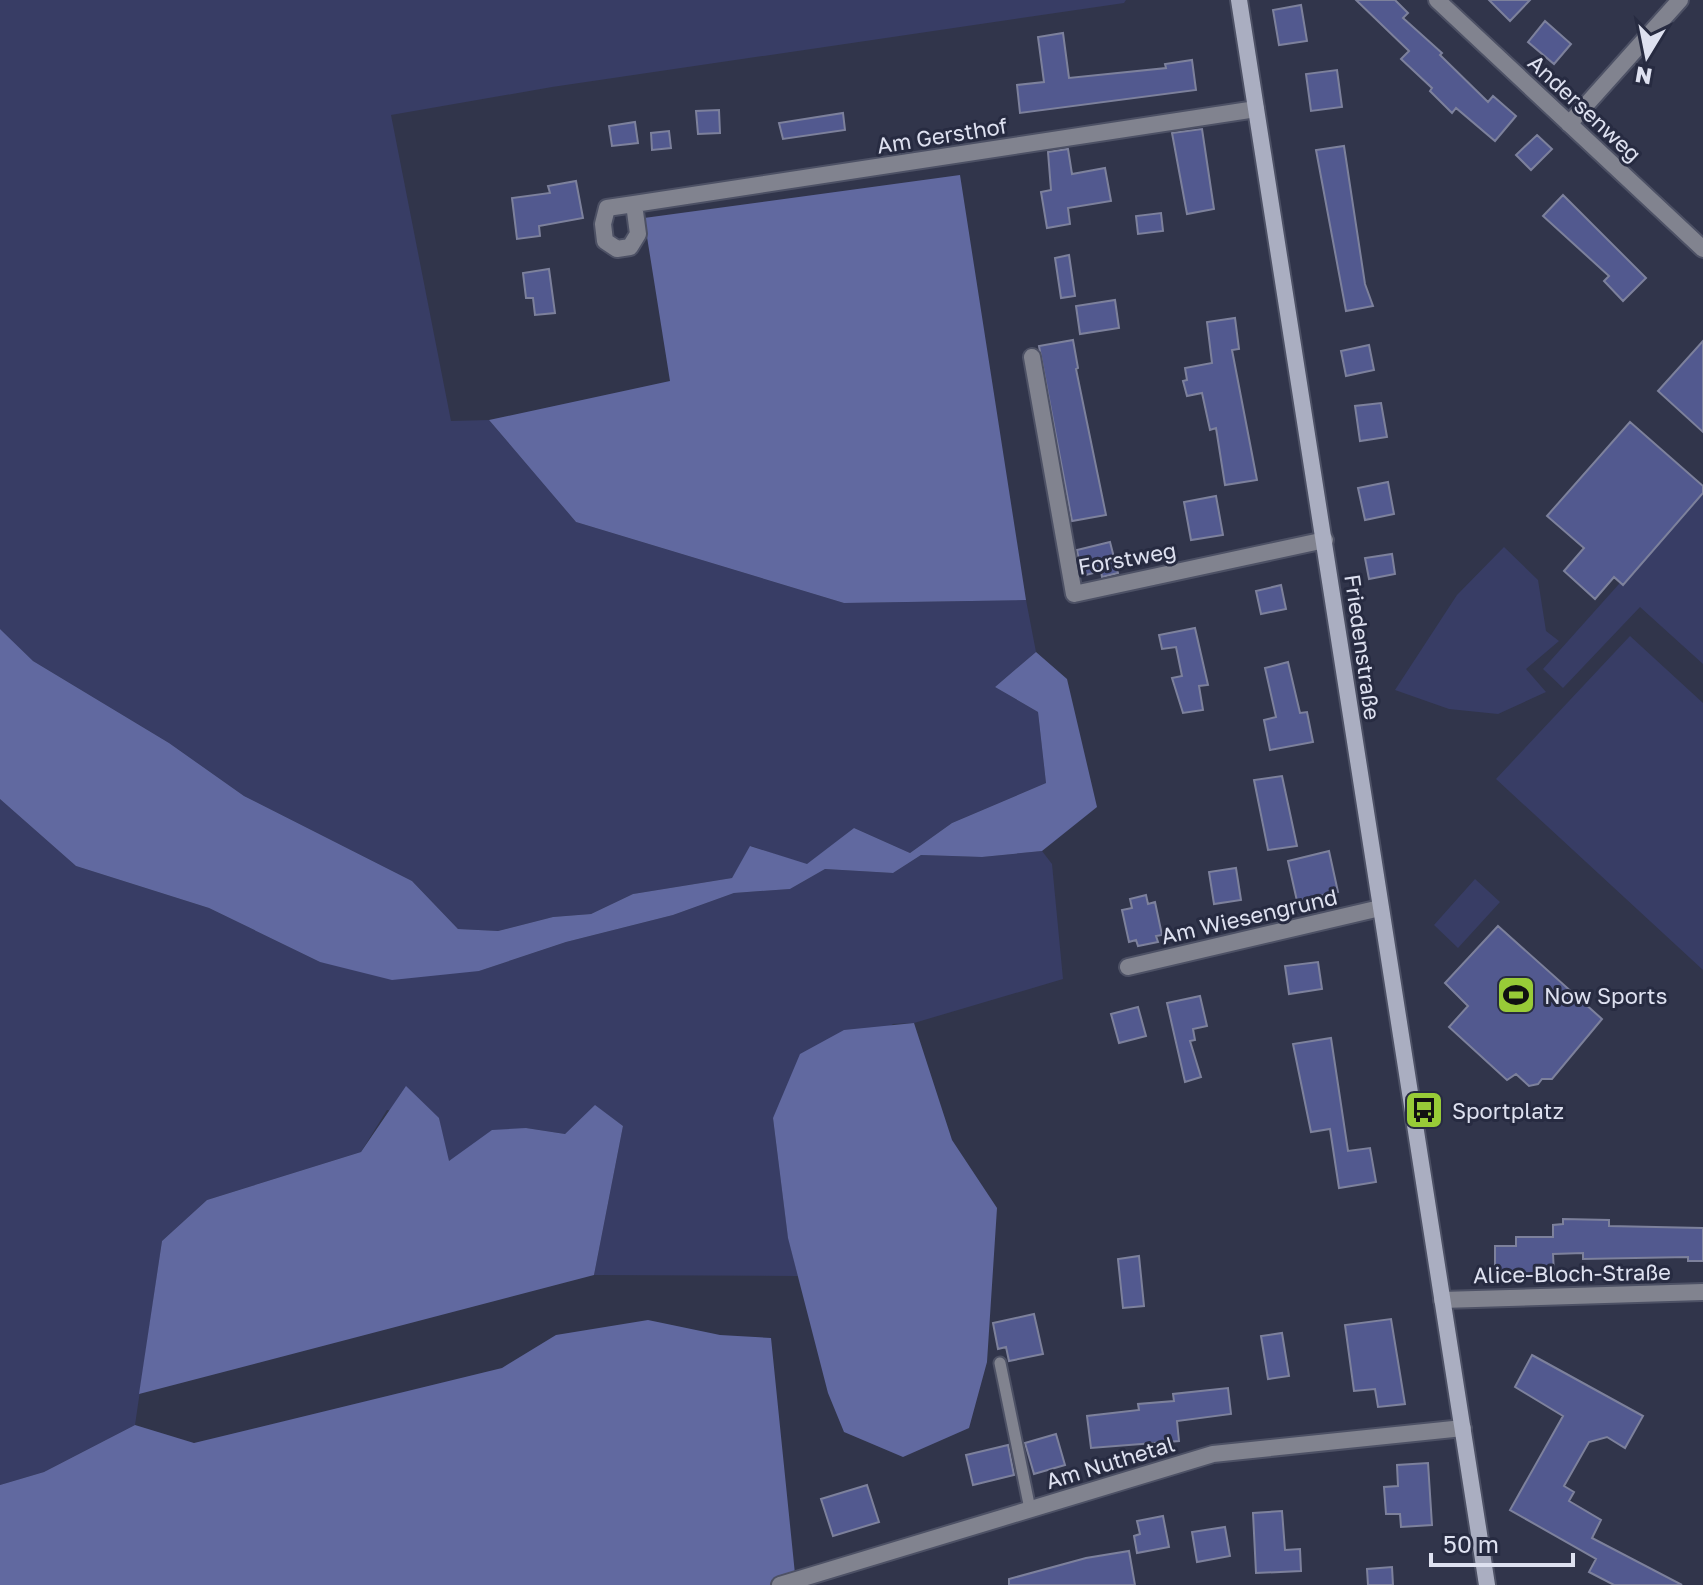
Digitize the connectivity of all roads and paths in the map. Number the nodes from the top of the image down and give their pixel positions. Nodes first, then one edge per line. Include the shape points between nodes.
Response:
1 (1239, 0) edge
2 (1437, 0) edge
3 (1680, 0) edge
4 (1256, 109) junction
5 (1569, 124) junction
6 (634, 204) dead end
7 (1703, 249) edge
8 (1032, 357) dead end
9 (1325, 540) junction
10 (1380, 908) junction
11 (1128, 967) dead end
12 (1703, 1292) edge
13 (1442, 1300) junction
14 (1000, 1363) dead end
15 (1463, 1428) junction
16 (1030, 1509) junction
17 (780, 1585) edge
18 (1487, 1585) edge

1 - 4 main road, Friedenstraße
2 - 5 street, Andersenweg
3 - 5 street
4 - 6 street, Am Gersthof
4 - 9 main road, Friedenstraße
5 - 7 street, Andersenweg
8 - 9 street, Forstweg via 1074,594
9 - 10 main road, Friedenstraße
10 - 11 street, Am Wiesengrund
10 - 13 main road, Friedenstraße
12 - 13 street, Alice-Bloch-Straße
13 - 15 main road, Friedenstraße
14 - 16 lane
15 - 16 street, Am Nuthetal via 1213,1454
15 - 18 main road, Friedenstraße
16 - 17 street, Am Nuthetal

